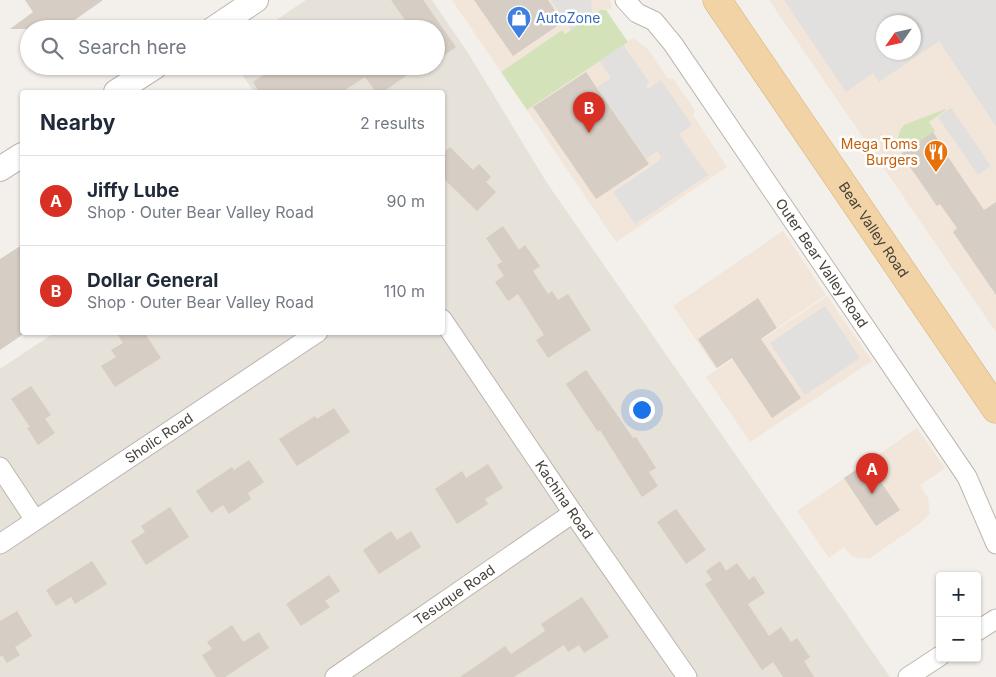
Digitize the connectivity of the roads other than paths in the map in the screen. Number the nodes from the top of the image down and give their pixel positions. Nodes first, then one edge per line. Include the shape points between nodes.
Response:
1 (256, 0) edge
2 (625, 0) edge
3 (717, 0) edge
4 (226, 20) edge
5 (142, 75) edge
6 (119, 90) edge
7 (20, 155) edge
8 (0, 170) edge
9 (445, 323) edge
10 (313, 335) edge
11 (996, 409) edge
12 (0, 467) edge
13 (574, 513) junction
14 (35, 520) junction
15 (0, 544) edge
16 (996, 544) edge
17 (996, 619) edge
18 (981, 628) edge
19 (936, 659) edge
20 (335, 677) edge
21 (687, 677) edge
22 (908, 677) edge

1 - 4 street
2 - 16 street, Outer Bear Valley Road via 637,13 654,21 679,52 967,478
3 - 11 main road, Bear Valley Road
5 - 6 street
7 - 8 street
9 - 13 street, Kachina Road
10 - 14 street, Sholic Road
12 - 14 street
13 - 20 street, Tesuque Road
13 - 21 street, Kachina Road
14 - 15 street, Sholic Road
17 - 18 street
19 - 22 street

